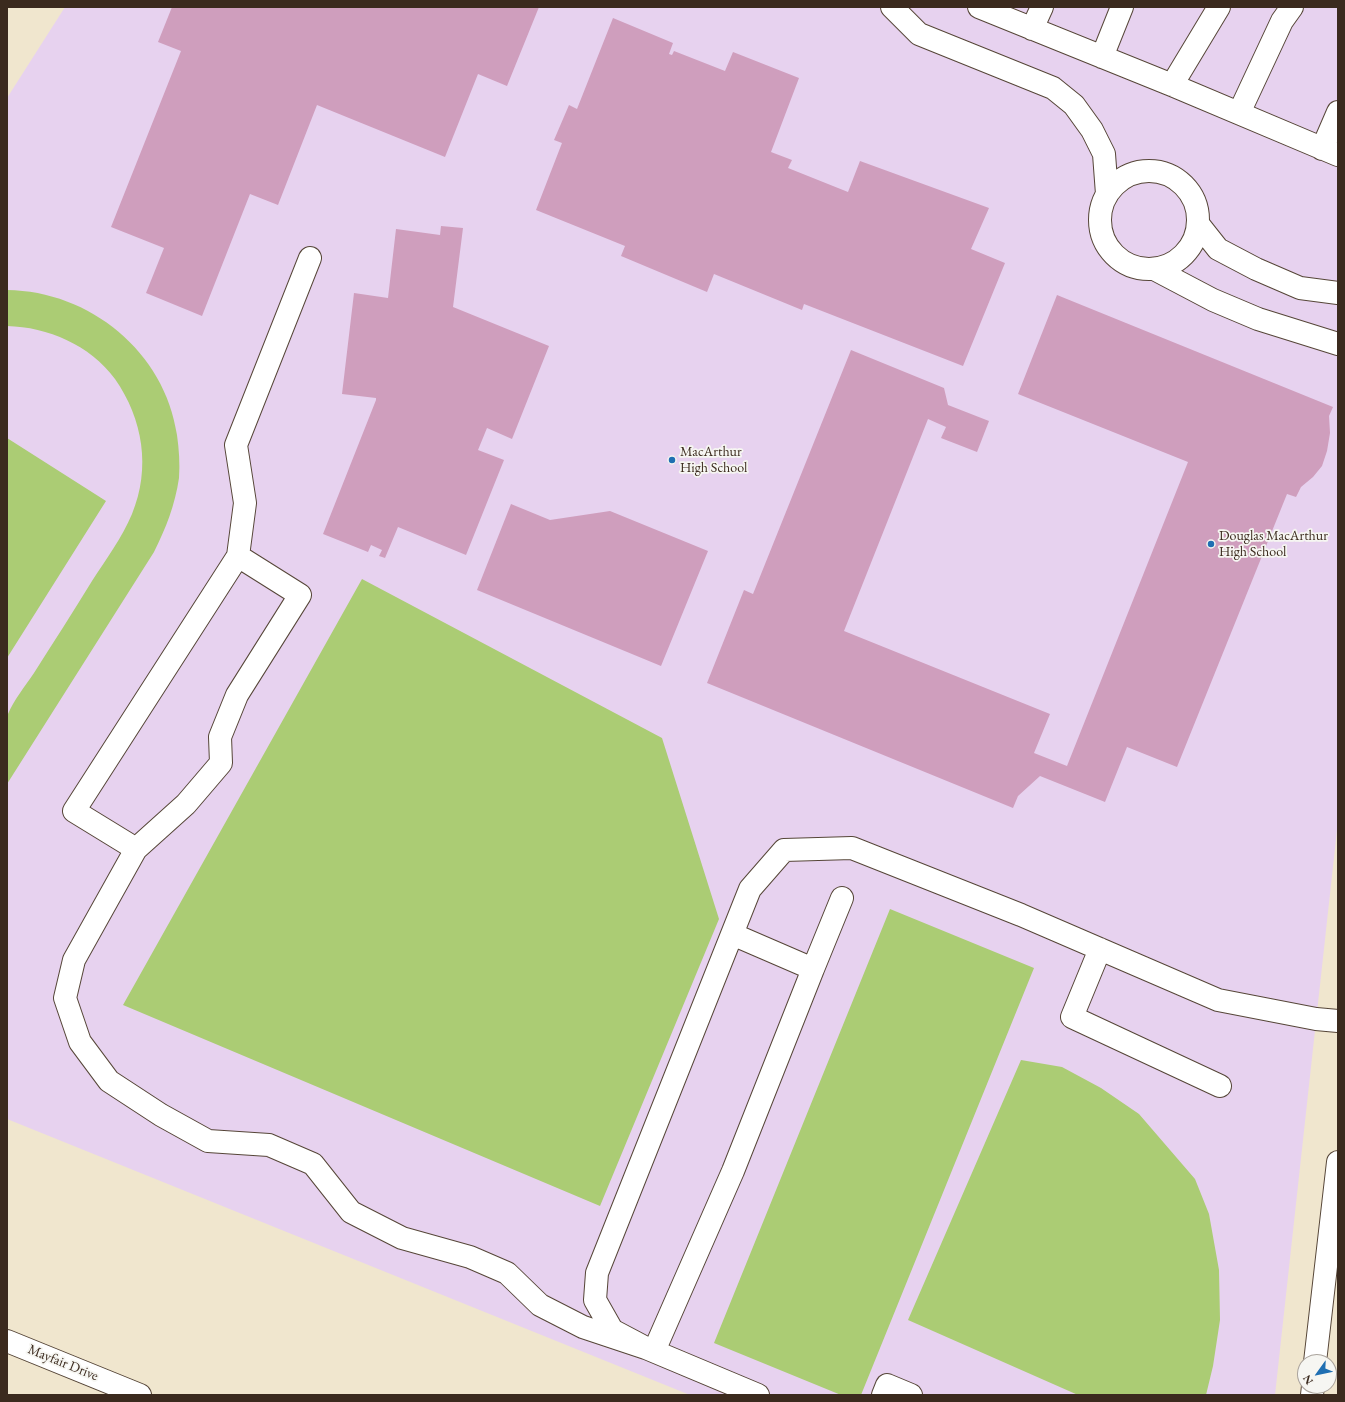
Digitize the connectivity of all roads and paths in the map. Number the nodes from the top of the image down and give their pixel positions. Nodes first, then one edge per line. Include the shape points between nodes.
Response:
1 (892, 7) edge
2 (979, 7) edge
3 (1042, 7) edge
4 (1122, 7) edge
5 (1219, 7) edge
6 (1292, 7) edge
7 (1032, 29) junction
8 (1102, 57) junction
9 (1172, 85) junction
10 (1338, 112) edge
11 (1239, 113) junction
12 (1330, 152) edge
13 (1107, 194) junction
14 (1199, 225) junction
15 (310, 258) dead end
16 (1156, 270) junction
17 (1338, 293) edge
18 (1338, 344) edge
19 (238, 556) junction
20 (136, 849) junction
21 (842, 898) dead end
22 (732, 934) junction
23 (1100, 949) junction
24 (813, 969) junction
25 (1338, 1021) edge
26 (1220, 1086) dead end
27 (1338, 1162) edge
28 (7, 1341) edge
29 (650, 1350) junction
30 (1316, 1354) edge
31 (140, 1395) edge
32 (758, 1395) edge
33 (883, 1395) edge
34 (911, 1395) edge

1 - 13 street via 919,34 1053,88 1074,105 1092,130 1104,154
2 - 7 street
3 - 7 street
4 - 8 street
5 - 9 street
6 - 11 street via 1282,22
7 - 8 street
8 - 9 street
9 - 11 street
10 - 12 street
11 - 12 street
13 - 14 street via 1119,181 1133,173 1166,173 1180,182 1191,194 1198,209
13 - 16 street via 1101,208 1100,224 1107,245 1125,264 1140,269
14 - 16 street via 1194,242 1185,255 1172,265
14 - 17 street via 1218,249 1256,269 1300,288
15 - 19 street via 236,445 245,503
16 - 18 street via 1213,300 1258,319
19 - 20 street via 74,811
19 - 20 street via 300,595 238,695 220,737 221,763 186,804
20 - 29 street via 74,960 65,998 80,1042 109,1081 161,1115 208,1141 269,1145 313,1164 351,1212 402,1238 470,1257 507,1274 540,1305 583,1327
21 - 24 street
22 - 23 street via 750,889 784,850 852,848
22 - 24 street
22 - 29 street via 597,1273 595,1300 612,1330
23 - 25 street via 1218,1000
23 - 26 street via 1072,1017
24 - 29 street via 733,1171
27 - 30 street
28 - 31 street, Mayfair Drive
29 - 32 street
33 - 34 street via 887,1385

